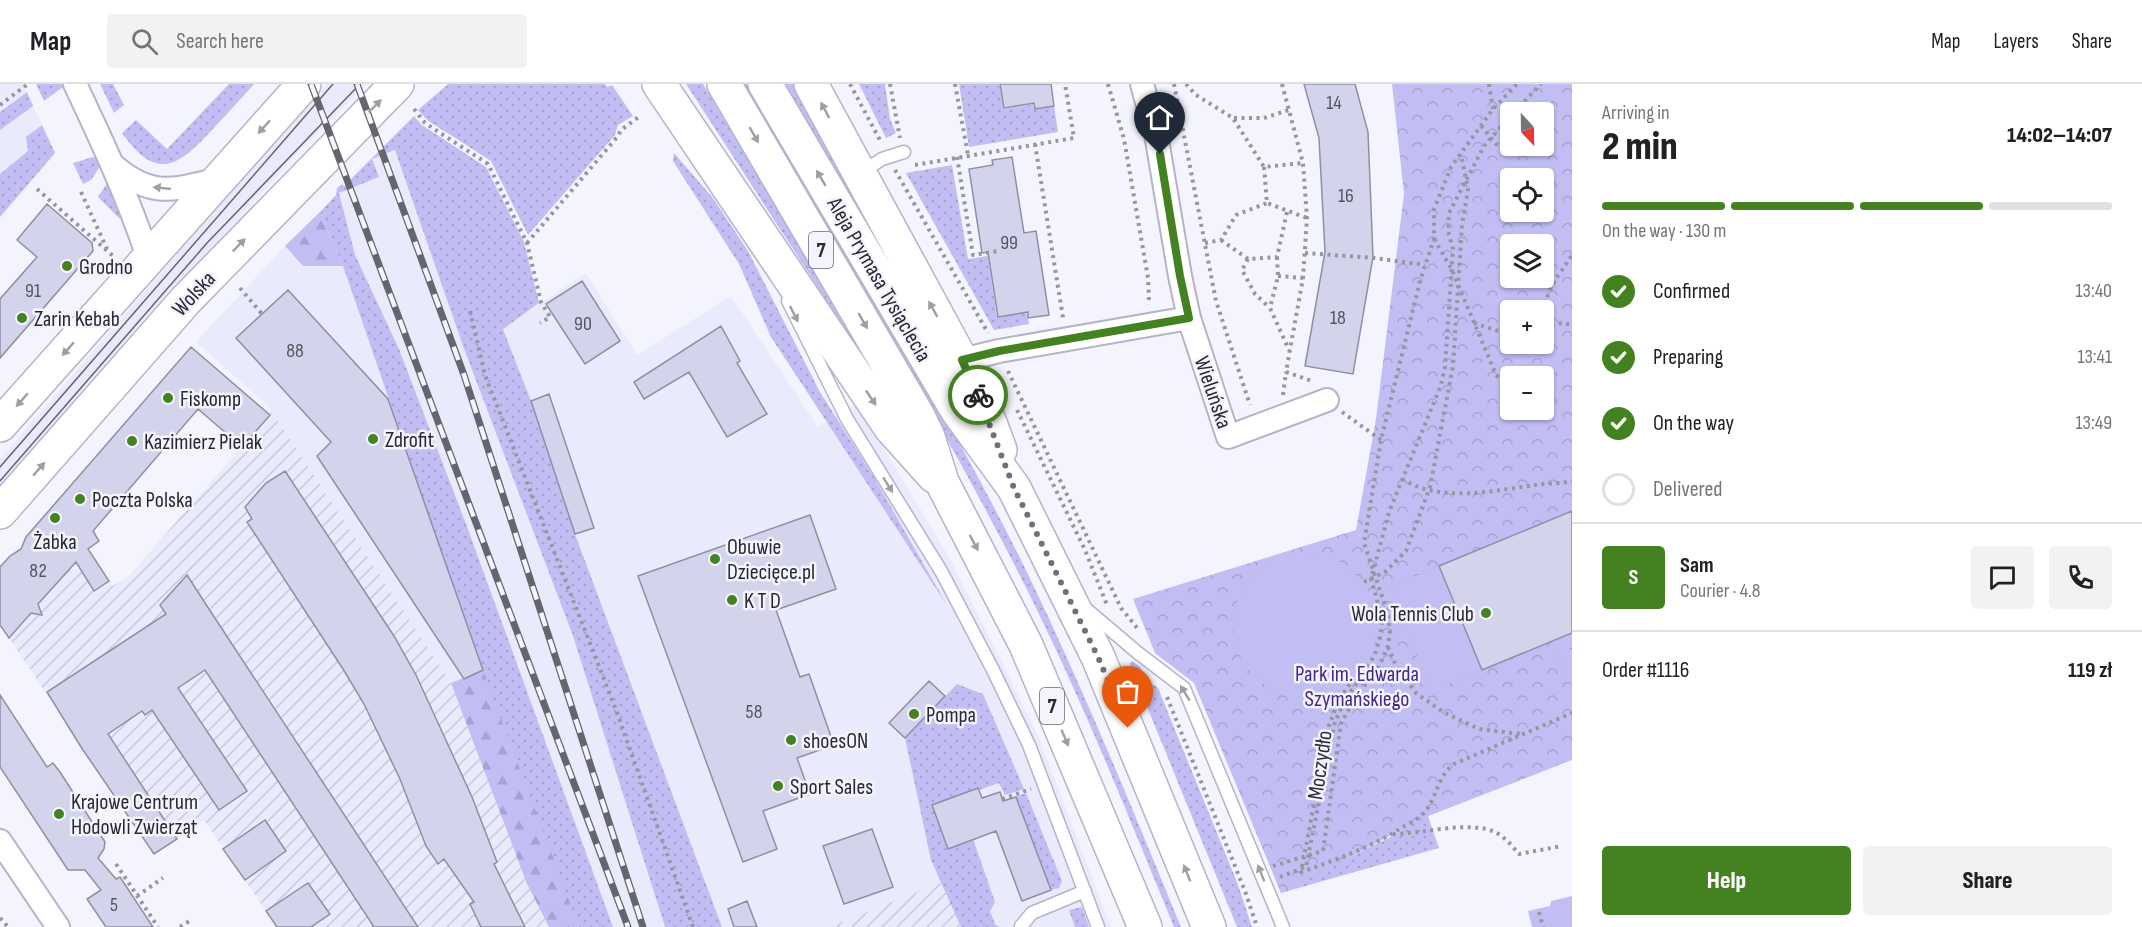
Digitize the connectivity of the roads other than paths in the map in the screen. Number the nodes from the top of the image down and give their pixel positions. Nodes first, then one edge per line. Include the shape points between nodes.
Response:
1 (75, 84) edge
2 (304, 84) edge
3 (659, 84) edge
4 (724, 84) edge
5 (765, 84) edge
6 (811, 84) edge
7 (1142, 84) edge
8 (405, 97) edge
9 (904, 152) dead end
10 (113, 165) junction
11 (874, 172) junction
12 (216, 180) junction
13 (740, 205) junction
14 (148, 257) junction
15 (1189, 318) junction
16 (970, 348) junction
17 (1327, 400) road end
18 (0, 425) edge
19 (1014, 488) junction
20 (947, 491) junction
21 (0, 512) edge
22 (1065, 592) junction
23 (0, 841) edge
24 (1085, 891) junction
25 (1021, 926) edge
26 (57, 927) edge
27 (1098, 927) edge
28 (1145, 927) edge
29 (1209, 927) edge
30 (1283, 927) edge

1 - 10 street
2 -> 12 main road
3 - 13 main road
4 -> 20 main road, Aleja Prymasa Tysiąclecia / 7 via 918,416
19 -> 5 main road, Aleja Prymasa Tysiąclecia / 7 via 957,410
11 -> 6 main road
7 - 15 street, Wieluńska via 1156,134
21 -> 8 main road, Wolska via 186,300
9 - 11 lane via 882,159
12 -> 10 street via 158,189 139,184
10 - 14 street
16 -> 11 main road
12 - 14 main road
13 -> 20 main road via 891,428
13 -> 24 lane via 847,419 941,571 993,670 1029,745
14 -> 18 main road
15 - 16 street via 999,351
15 - 17 street, Wieluńska via 1228,437
16 - 19 main road via 990,423
19 - 22 main road, Aleja Prymasa Tysiąclecia / 7
20 -> 28 main road, Aleja Prymasa Tysiąclecia / 7 via 1026,645
29 -> 22 main road, Aleja Prymasa Tysiąclecia / 7 via 1098,657
30 -> 22 lane via 1184,688
23 - 26 street
24 - 25 lane via 1032,913
24 - 27 lane

